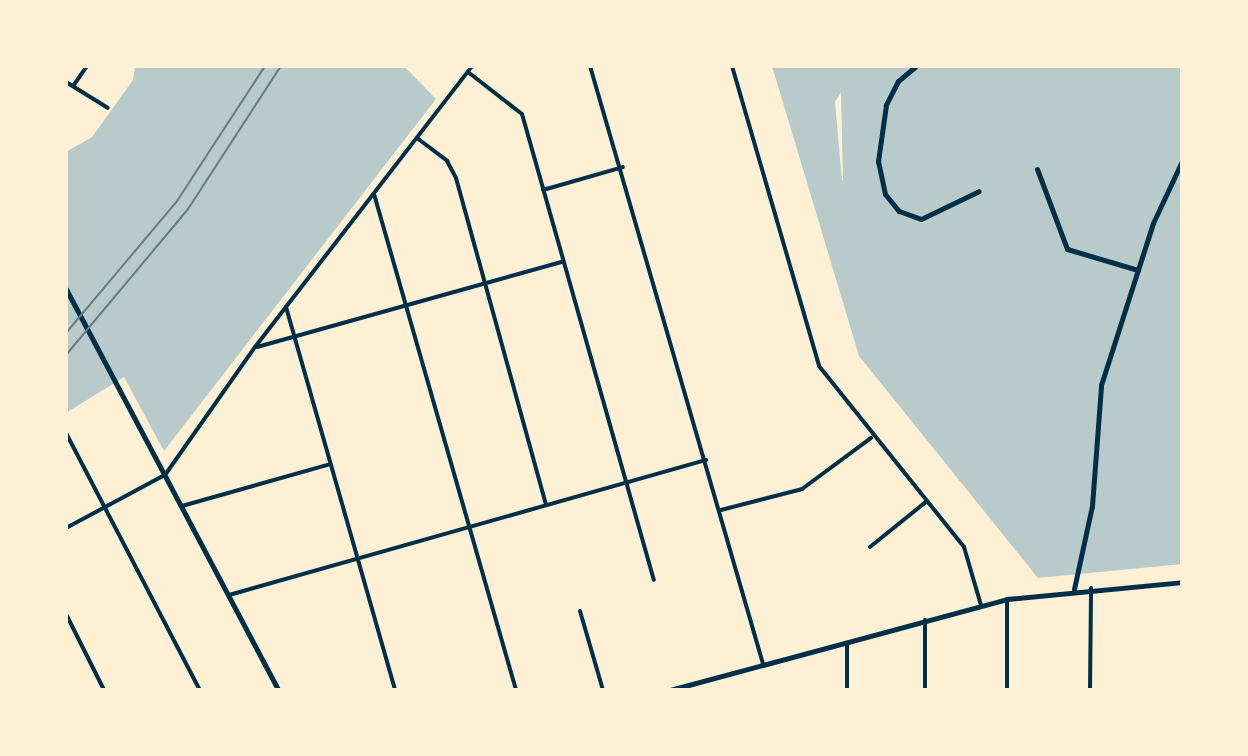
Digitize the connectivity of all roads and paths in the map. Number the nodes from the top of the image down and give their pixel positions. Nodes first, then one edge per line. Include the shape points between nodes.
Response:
1 (87, 66) edge
2 (472, 66) edge
3 (590, 66) edge
4 (732, 66) edge
5 (916, 66) edge
6 (468, 72) junction
7 (66, 82) edge
8 (73, 86) junction
9 (108, 108) dead end
10 (417, 138) junction
11 (1182, 161) edge
12 (623, 167) junction
13 (1037, 169) dead end
14 (543, 190) junction
15 (979, 191) dead end
16 (374, 194) junction
17 (562, 262) junction
18 (1138, 270) junction
19 (485, 284) junction
20 (66, 289) edge
21 (406, 306) junction
22 (286, 307) junction
23 (294, 337) junction
24 (255, 347) junction
25 (66, 433) edge
26 (872, 437) junction
27 (706, 460) junction
28 (330, 463) junction
29 (165, 475) junction
30 (626, 482) junction
31 (927, 501) junction
32 (546, 505) junction
33 (182, 506) junction
34 (105, 508) junction
35 (721, 510) junction
36 (469, 527) junction
37 (66, 528) edge
38 (870, 547) dead end
39 (357, 558) junction
40 (654, 580) dead end
41 (1182, 582) edge
42 (1091, 588) junction
43 (1074, 589) junction
44 (229, 595) junction
45 (1007, 599) junction
46 (981, 605) junction
47 (580, 611) dead end
48 (66, 614) edge
49 (925, 620) junction
50 (69, 627) edge
51 (847, 644) junction
52 (764, 666) junction
53 (104, 690) edge
54 (200, 690) edge
55 (278, 690) edge
56 (395, 690) edge
57 (516, 690) edge
58 (603, 690) edge
59 (670, 690) edge
60 (847, 690) edge
61 (925, 690) edge
62 (1007, 690) edge
63 (1090, 690) edge

1 - 8 street
2 - 6 street
3 - 12 street
4 - 26 street via 809,342 819,366
5 - 15 street via 898,81 886,105 878,161 885,194 899,211 921,219
6 - 10 street
6 - 14 street via 522,114
7 - 8 street
8 - 9 street
10 - 16 street
10 - 19 street via 452,169
11 - 18 street
12 - 14 street
12 - 27 street
13 - 18 street via 1067,249
14 - 17 street
16 - 21 street
16 - 22 street
17 - 19 street
17 - 30 street
18 - 43 street via 1101,385 1092,506
19 - 21 street
19 - 32 street
20 - 29 street
21 - 23 street
21 - 36 street
22 - 23 street
22 - 24 street
23 - 24 street
23 - 28 street
24 - 29 street
25 - 34 street
26 - 31 street
26 - 35 street via 802,489
27 - 30 street
27 - 35 street
28 - 33 street
28 - 39 street
29 - 33 street
29 - 34 street
30 - 32 street
30 - 40 street
31 - 38 street
31 - 46 street via 964,547
32 - 36 street
33 - 44 street
34 - 37 street
34 - 54 street
35 - 52 street
36 - 39 street
36 - 57 street
39 - 44 street
39 - 56 street
41 - 42 street
42 - 43 street
42 - 63 street
43 - 45 street
44 - 55 street
45 - 46 street
45 - 62 street
46 - 49 street
47 - 58 street
48 - 50 street
49 - 51 street
49 - 61 street
50 - 53 street
51 - 52 street
51 - 60 street
52 - 59 street

